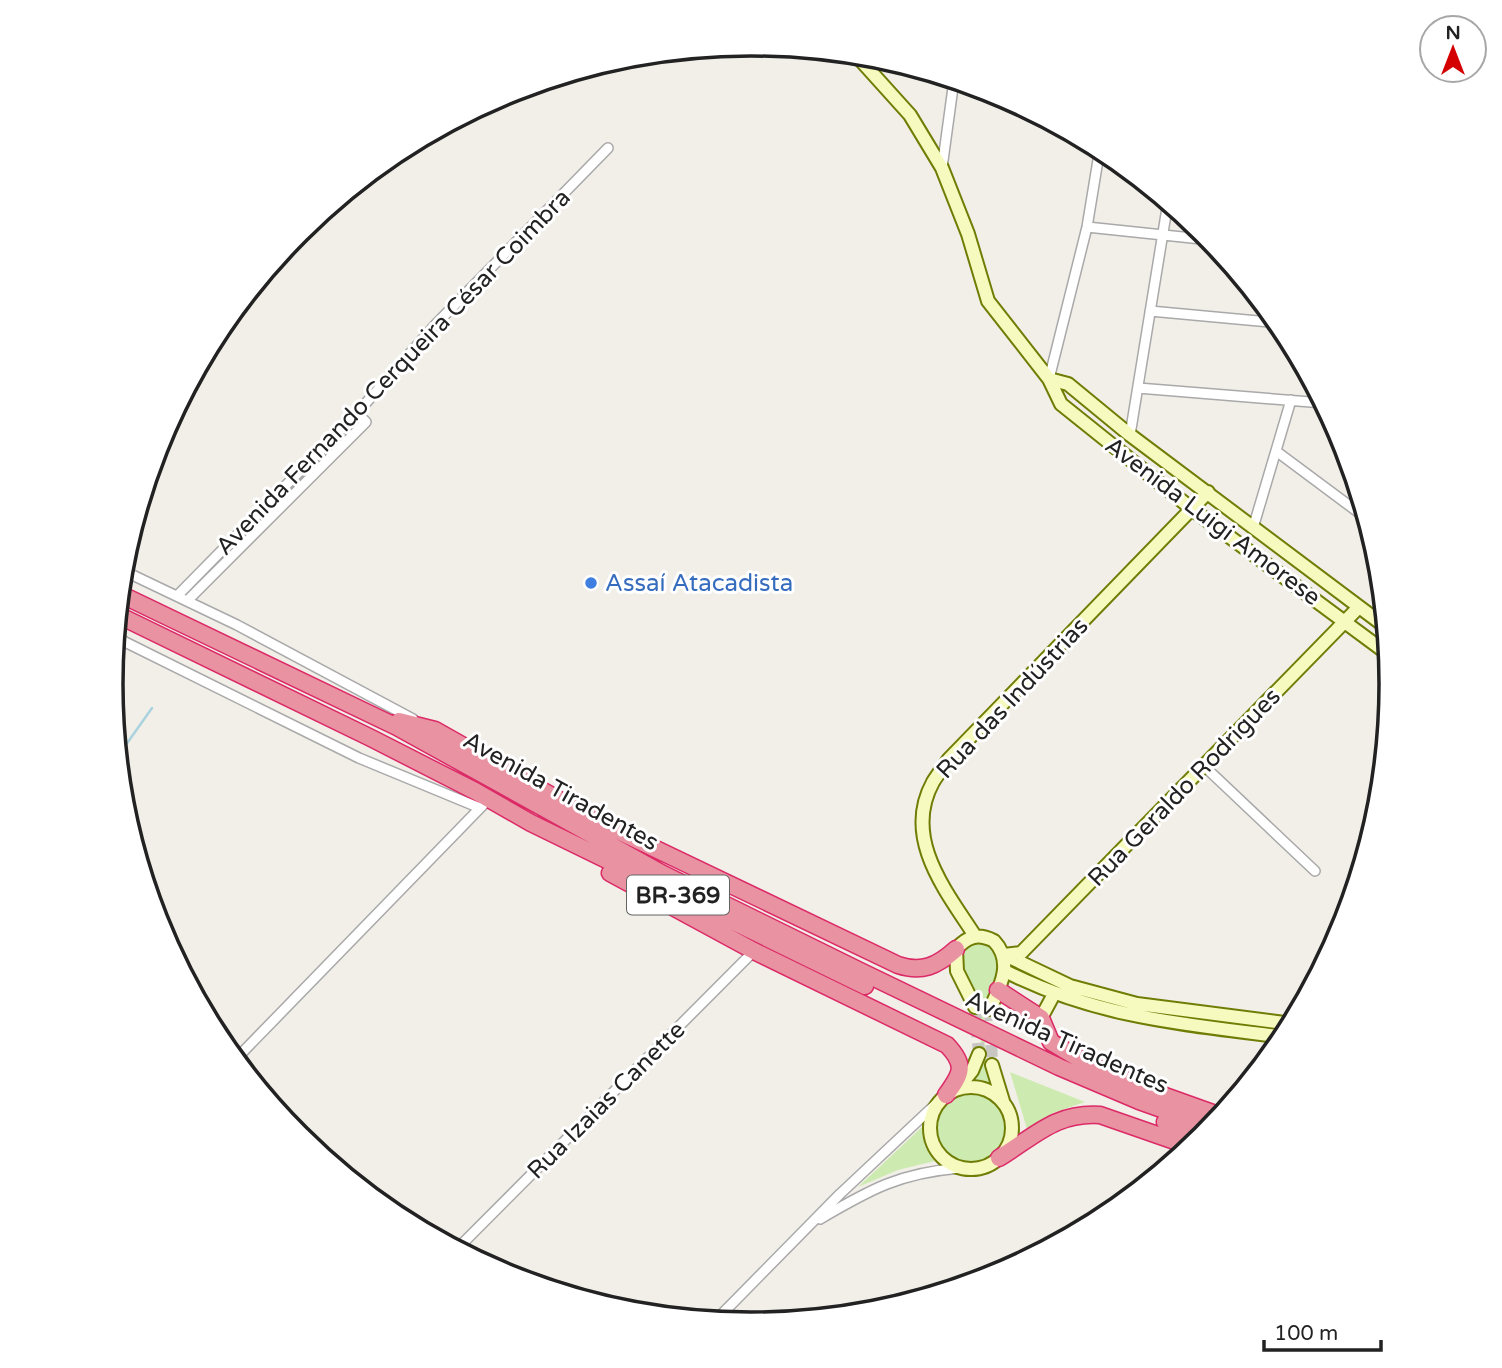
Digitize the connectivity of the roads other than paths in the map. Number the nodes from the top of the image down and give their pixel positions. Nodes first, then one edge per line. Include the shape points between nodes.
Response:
1 (866, 67) edge
2 (953, 89) edge
3 (608, 148) dead end
4 (1098, 161) edge
5 (942, 168) junction
6 (1166, 213) edge
7 (1087, 227) junction
8 (1162, 236) junction
9 (1194, 239) edge
10 (1150, 311) junction
11 (1263, 322) edge
12 (1049, 379) junction
13 (1138, 388) junction
14 (1291, 400) junction
15 (1312, 402) edge
16 (357, 414) junction
17 (1130, 435) junction
18 (1276, 451) junction
19 (1208, 492) junction
20 (1192, 509) junction
21 (1354, 509) edge
22 (1253, 528) junction
23 (133, 575) edge
24 (178, 595) junction
25 (129, 598) edge
26 (188, 600) junction
27 (1359, 607) junction
28 (126, 619) edge
29 (1376, 619) edge
30 (1345, 621) junction
31 (126, 623) edge
32 (160, 635) junction
33 (124, 641) edge
34 (1378, 646) edge
35 (369, 715) junction
36 (435, 730) junction
37 (1204, 766) junction
38 (485, 804) junction
39 (591, 818) junction
40 (531, 823) junction
41 (1315, 871) dead end
42 (663, 874) junction
43 (975, 936) junction
44 (956, 949) junction
45 (754, 951) junction
46 (1004, 955) junction
47 (1005, 971) junction
48 (998, 990) junction
49 (1054, 994) junction
50 (1148, 1005) junction
51 (975, 1007) tunnel mouth
52 (990, 1009) tunnel mouth
53 (1138, 1017) junction
54 (1041, 1018) junction
55 (1280, 1022) edge
56 (1271, 1035) edge
57 (243, 1052) edge
58 (979, 1054) tunnel mouth
59 (992, 1065) tunnel mouth
60 (947, 1095) junction
61 (1003, 1101) junction
62 (1210, 1112) edge
63 (1200, 1123) edge
64 (1191, 1131) edge
65 (1179, 1143) edge
66 (999, 1158) junction
67 (960, 1168) junction
68 (810, 1226) junction
69 (464, 1242) edge
70 (725, 1311) edge

1 - 5 street, Avenida Luigi Amorese via 910,115
2 - 5 street
3 - 16 street, Avenida Fernando Cerqueira César Coimbra via 436,324
4 - 7 street
5 - 12 street, Avenida Luigi Amorese via 988,301
6 - 8 street
7 - 8 street
7 - 12 street
8 - 9 street
8 - 10 street
10 - 11 street
10 - 13 street
12 - 17 street, Avenida Luigi Amorese via 1069,384
12 - 20 street, Avenida Luigi Amorese via 1061,404
13 - 14 street
13 - 17 street
14 - 15 street
14 - 18 street
16 - 24 street, Avenida Fernando Cerqueira César Coimbra
16 - 26 street via 366,422
17 - 19 street, Avenida Luigi Amorese
18 - 21 street
18 - 22 street
19 - 20 street, Rua das Indústrias
19 - 22 street, Avenida Luigi Amorese
20 - 30 street, Avenida Luigi Amorese
20 - 43 street, Rua das Indústrias via 949,759 933,783 923,817 927,854
22 - 27 street, Avenida Luigi Amorese
23 - 24 street
24 - 26 street
25 - 35 highway, Avenida Tiradentes / BR-369
26 - 36 street
27 - 29 street, Avenida Luigi Amorese
27 - 30 street, Rua Geraldo Rodrigues
28 - 32 highway, Avenida Tiradentes / BR-369
30 - 34 street, Avenida Luigi Amorese
30 - 37 street, Rua Geraldo Rodrigues
31 - 32 highway
32 - 38 highway, Avenida Tiradentes / BR-369 via 371,738
33 - 38 street via 359,758
35 - 36 highway
35 - 42 highway, Avenida Tiradentes / BR-369
36 - 39 highway
37 - 41 street
37 - 46 street, Rua Geraldo Rodrigues via 1021,953
38 - 40 highway, Avenida Tiradentes / BR-369
38 - 57 street
39 - 42 highway
39 - 44 highway via 898,965 933,967
40 - 45 highway via 578,856
40 - 64 highway, Avenida Tiradentes / BR-369 via 1043,1070
42 - 63 highway, Avenida Tiradentes / BR-369 via 1059,1067
43 - 44 street
43 - 46 street via 994,941
44 - 51 street via 957,971
45 - 60 highway via 947,1045 958,1057 960,1069
45 - 69 street, Rua Izaias Canette
46 - 47 street
46 - 50 street via 1070,986
47 - 48 street
47 - 49 street
48 - 52 street
48 - 54 highway
49 - 53 street
49 - 54 street
50 - 53 street
50 - 55 street
53 - 56 street
54 - 62 highway via 1051,1042 1091,1066
58 - 60 street via 972,1071
59 - 61 street
60 - 61 street via 983,1088
60 - 67 street via 930,1125 932,1141 945,1160
60 - 68 street
61 - 66 street via 1013,1131
65 - 66 highway via 1100,1115 1073,1115
66 - 67 street via 981,1168
67 - 68 street via 925,1171 890,1182
68 - 70 street

